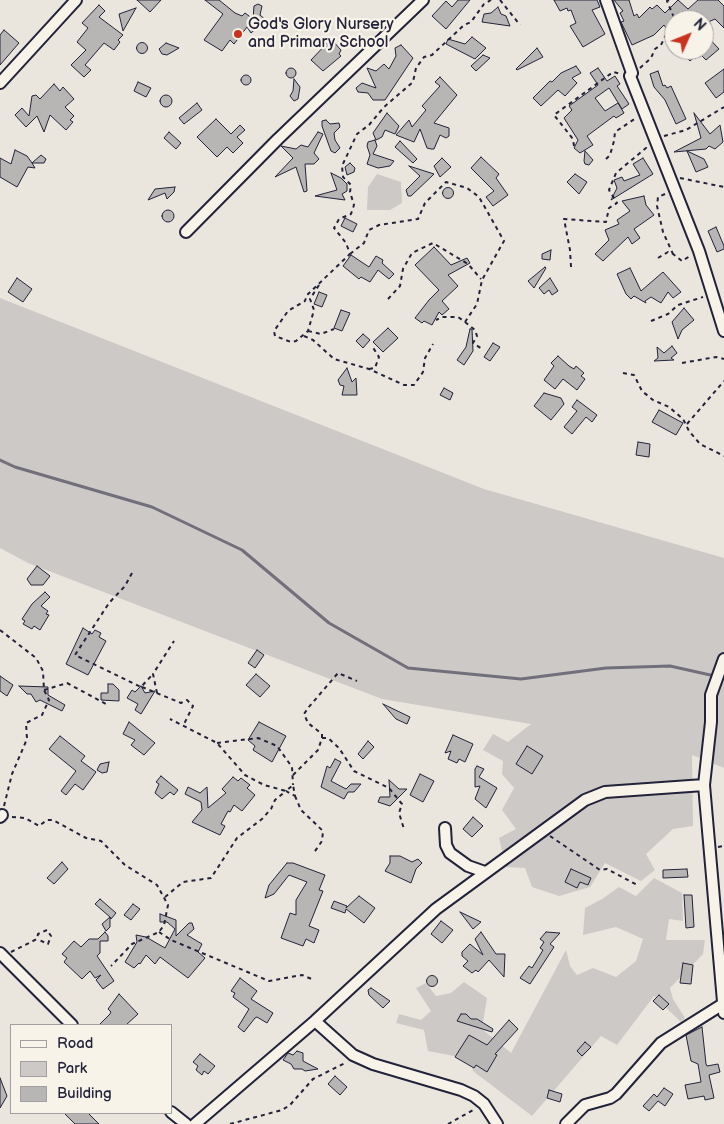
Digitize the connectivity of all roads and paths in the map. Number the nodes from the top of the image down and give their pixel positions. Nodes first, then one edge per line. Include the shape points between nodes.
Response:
1 (76, 0) edge
2 (423, 0) edge
3 (491, 0) edge
4 (500, 0) edge
5 (606, 0) edge
6 (670, 0) edge
7 (670, 10) edge
8 (520, 25) dead end
9 (664, 39) edge
10 (631, 75) junction
11 (0, 83) edge
12 (724, 107) edge
13 (645, 110) junction
14 (656, 139) junction
15 (574, 146) dead end
16 (662, 154) junction
17 (606, 159) dead end
18 (670, 175) junction
19 (724, 186) edge
20 (675, 188) junction
21 (186, 232) dead end
22 (699, 252) junction
23 (350, 254) junction
24 (674, 254) junction
25 (658, 258) dead end
26 (570, 267) dead end
27 (482, 280) junction
28 (319, 285) junction
29 (711, 292) junction
30 (388, 299) dead end
31 (436, 320) dead end
32 (465, 322) junction
33 (651, 322) dead end
34 (334, 328) dead end
35 (308, 331) junction
36 (724, 332) edge
37 (304, 336) junction
38 (433, 344) dead end
39 (372, 346) dead end
40 (482, 349) dead end
41 (724, 359) edge
42 (682, 363) dead end
43 (369, 369) junction
44 (623, 373) dead end
45 (724, 381) edge
46 (686, 425) junction
47 (724, 456) edge
48 (132, 573) dead end
49 (0, 630) edge
50 (174, 641) dead end
51 (724, 659) edge
52 (153, 674) junction
53 (357, 681) dead end
54 (141, 687) junction
55 (44, 690) junction
56 (157, 693) junction
57 (106, 704) dead end
58 (170, 719) dead end
59 (183, 726) junction
60 (322, 738) junction
61 (216, 743) junction
62 (293, 775) junction
63 (293, 785) junction
64 (704, 785) junction
65 (286, 791) junction
66 (294, 796) junction
67 (1, 816) edge
68 (445, 828) dead end
69 (404, 829) dead end
70 (542, 831) junction
71 (313, 854) dead end
72 (485, 872) junction
73 (639, 886) dead end
74 (165, 897) junction
75 (159, 932) junction
76 (37, 939) junction
77 (1, 954) edge
78 (722, 965) edge
79 (111, 966) dead end
80 (314, 980) dead end
81 (724, 1008) edge
82 (315, 1021) junction
83 (71, 1024) edge
84 (353, 1055) junction
85 (484, 1104) junction
86 (172, 1113) edge
87 (186, 1124) edge
88 (195, 1124) edge
89 (230, 1124) edge
90 (448, 1124) edge
91 (497, 1124) edge
92 (566, 1124) edge

1 - 11 street
2 - 21 street
3 - 23 path via 471,22 424,58 416,68 413,82 384,107 351,144 342,166 343,177 351,185 354,204 351,214 339,219 334,228
4 - 8 path
5 - 10 street
6 - 7 path via 667,1
9 - 10 path via 650,58
10 - 13 street
10 - 15 path via 613,72 554,115 573,139
12 - 14 path via 686,130
13 - 14 street
13 - 17 path via 615,132 610,155
14 - 16 street
16 - 18 street
16 - 26 path via 646,148 616,173 609,190 617,203 609,208 606,222 564,219
18 - 19 path
18 - 20 street
20 - 22 street
20 - 24 path via 658,197 657,206 663,232
22 - 24 path via 682,261
22 - 29 street
23 - 27 path via 364,243 369,230 379,225 418,219 425,203 446,182 467,188 479,197 504,241
23 - 28 path
24 - 25 path via 668,252
27 - 30 path via 468,264 433,243 412,253 403,269 400,286
27 - 32 path via 477,304
28 - 35 path via 310,299 314,310
28 - 37 path via 305,301 288,311 274,331 275,336 291,342
29 - 33 path via 698,300 678,305
29 - 36 street
31 - 32 path via 458,318
32 - 40 path via 477,336 473,343
34 - 35 path via 321,334
35 - 37 path
37 - 43 path via 334,359
38 - 43 path via 425,358 423,372 414,385 404,385
39 - 43 path via 379,357 375,368
41 - 42 path via 716,357
44 - 46 path via 634,375 642,391 669,407
45 - 46 path
46 - 47 path via 700,444
48 - 54 path via 75,655
49 - 55 path via 36,658 43,671
50 - 52 path
51 - 64 street via 711,695
52 - 54 path
52 - 56 path
53 - 60 path via 338,673 304,714
54 - 56 path
55 - 57 path via 67,683
55 - 67 path via 48,700 42,715 26,722 27,740 12,774
56 - 59 path via 181,703 187,700 193,706
58 - 59 path
59 - 61 path
60 - 62 path via 318,750
60 - 69 path via 328,738 339,748 354,771 389,788 402,804 400,812
61 - 62 path via 258,738 277,746 286,756
61 - 65 path via 245,775
62 - 63 path
63 - 65 path
63 - 66 path
64 - 70 street via 600,793
64 - 78 street
65 - 66 path
65 - 74 path via 262,819 237,838 211,878 183,882
66 - 71 path via 301,810 323,832 322,841
67 - 74 path via 25,818 39,826 53,820 86,838 101,841 125,865 157,885
68 - 72 street via 446,846 450,852 468,866
70 - 72 street
70 - 73 path via 600,870 608,869
72 - 82 street via 418,924
74 - 75 path via 168,915
75 - 79 path via 138,940
75 - 80 path via 269,982 302,975
76 - 76 path via 38,934 47,930 51,936 48,944
76 - 77 path
77 - 83 street
78 - 81 street
81 - 92 street via 660,1044 616,1094 585,1105
82 - 84 street
82 - 88 street
84 - 85 street via 461,1090
84 - 89 path via 345,1065 313,1079 282,1110
85 - 90 path
85 - 91 street
86 - 87 street

